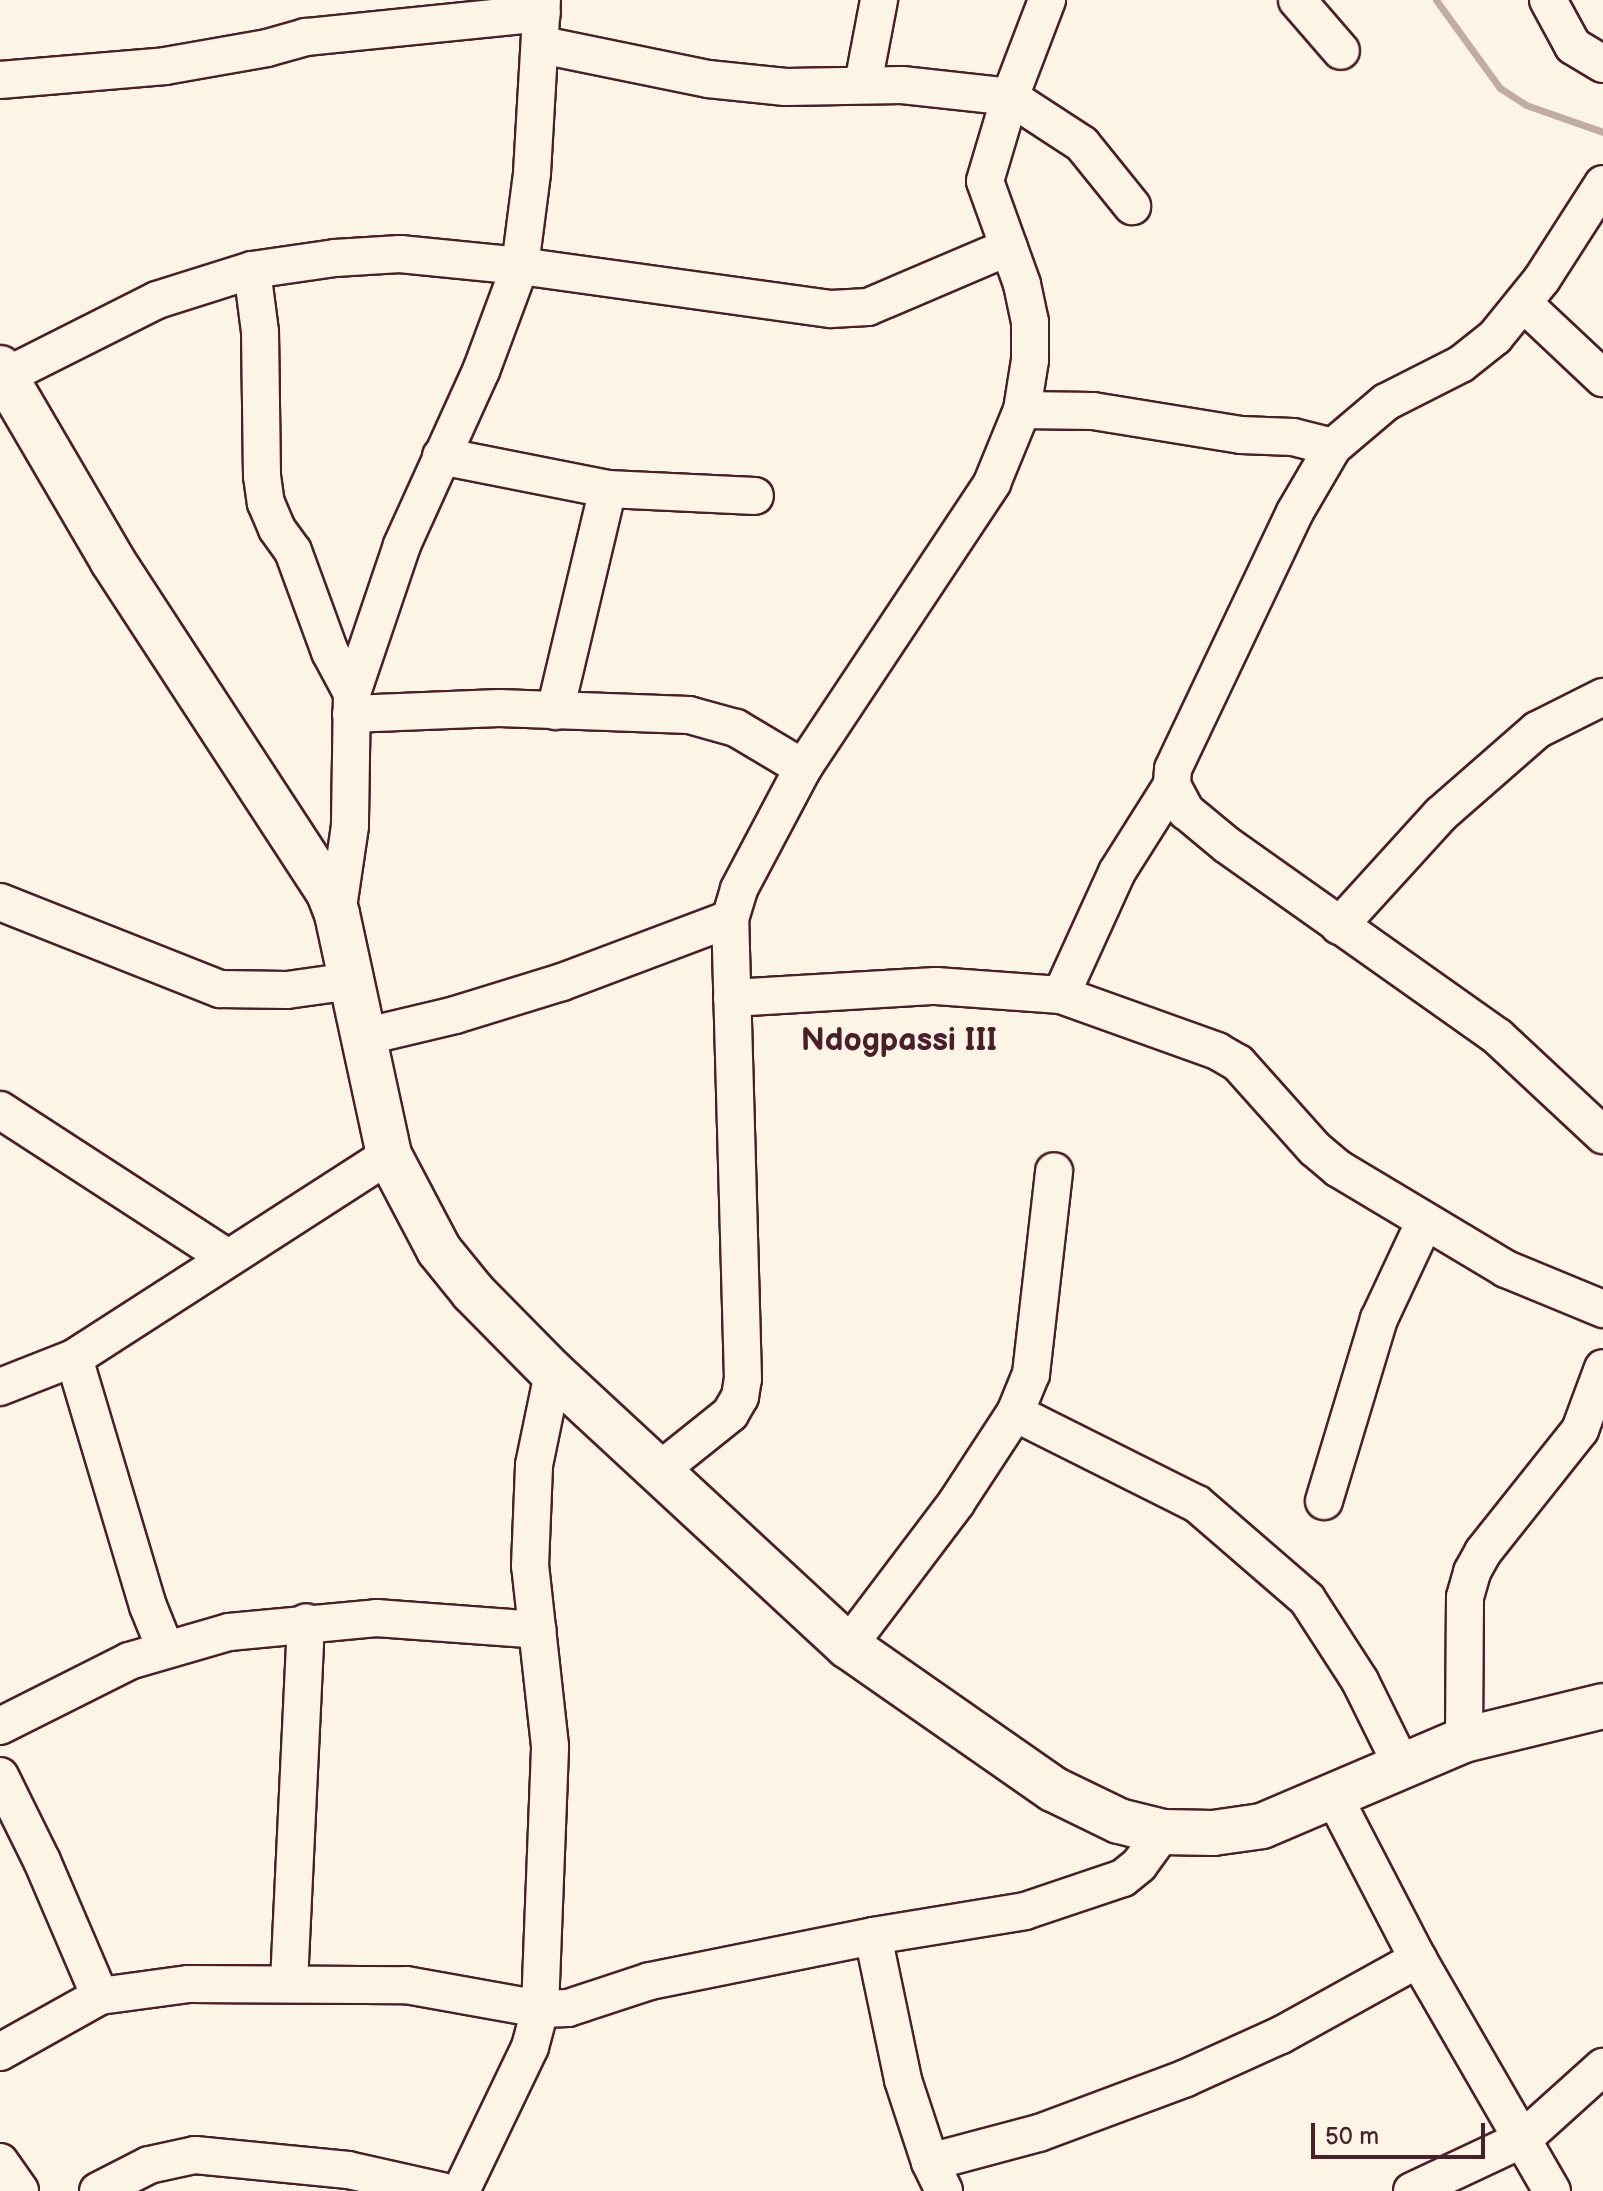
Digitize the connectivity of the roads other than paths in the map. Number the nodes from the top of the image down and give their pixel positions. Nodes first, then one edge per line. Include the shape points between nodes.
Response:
1 (879, 0) edge
2 (1047, 0) edge
3 (1297, 0) edge
4 (1548, 0) edge
5 (542, 19) edge
6 (1341, 51) dead end
7 (1603, 64) edge
8 (0, 80) edge
9 (863, 84) junction
10 (1010, 97) junction
11 (1603, 184) edge
12 (1132, 206) dead end
13 (1009, 247) junction
14 (520, 266) junction
15 (252, 270) junction
16 (1523, 303) junction
17 (2, 373) edge
18 (1603, 378) edge
19 (1022, 410) junction
20 (1333, 447) junction
21 (441, 456) junction
22 (608, 489) junction
23 (755, 496) dead end
24 (1603, 697) edge
25 (351, 703) junction
26 (555, 711) junction
27 (803, 768) junction
28 (1172, 785) junction
29 (0, 902) edge
30 (337, 914) junction
31 (730, 919) junction
32 (1339, 926) junction
33 (352, 981) junction
34 (1061, 995) junction
35 (732, 998) junction
36 (363, 1037) junction
37 (0, 1110) edge
38 (1603, 1135) edge
39 (389, 1155) junction
40 (1054, 1171) dead end
41 (1425, 1221) junction
42 (226, 1257) junction
43 (1603, 1309) edge
44 (74, 1358) junction
45 (1603, 1368) edge
46 (553, 1373) junction
47 (0, 1387) edge
48 (1015, 1413) junction
49 (660, 1470) junction
50 (1324, 1501) dead end
51 (306, 1622) junction
52 (538, 1630) junction
53 (848, 1646) junction
54 (165, 1648) junction
55 (1603, 1706) edge
56 (0, 1726) edge
57 (1464, 1740) junction
58 (1401, 1764) junction
59 (0, 1776) edge
60 (1334, 1797) junction
61 (1163, 1832) junction
62 (873, 1936) junction
63 (1418, 1959) junction
64 (289, 1983) junction
65 (100, 1996) junction
66 (540, 2009) junction
67 (0, 2052) edge
68 (1603, 2067) edge
69 (1523, 2139) junction
70 (0, 2162) edge
71 (937, 2177) edge
72 (20, 2191) edge
73 (98, 2191) edge
74 (442, 2191) edge
75 (461, 2191) edge
76 (1412, 2191) edge
77 (1552, 2191) edge

1 - 9 street
2 - 10 street
3 - 6 street
4 - 7 street via 1573,46
5 - 8 street via 306,37 165,66
5 - 9 street via 708,79 786,87
5 - 14 street
9 - 10 street
10 - 12 street via 1082,144
10 - 13 street via 985,181
11 - 16 street
13 - 14 street via 868,307 831,309
13 - 19 street via 1030,322
14 - 15 street via 400,254
14 - 21 street via 481,371
15 - 17 street via 157,300
15 - 25 street via 260,332 266,503 293,551
16 - 18 street
16 - 20 street via 1495,337 1461,364 1386,402
17 - 30 main road via 112,560 319,876
19 - 20 street via 1093,411
19 - 27 street via 992,483
20 - 28 street via 1289,524 1173,769
21 - 22 street
21 - 25 street via 402,545
22 - 23 street
22 - 26 street
24 - 32 street via 1537,730 1441,814
25 - 26 street
25 - 30 street via 350,826
26 - 27 street via 713,720
27 - 31 street via 739,889
28 - 32 street via 1186,811
28 - 34 street via 1117,872
29 - 33 street via 220,989 274,990
30 - 33 main road
31 - 35 street
31 - 36 street via 562,982
32 - 38 street via 1498,1037
33 - 36 main road
34 - 35 street via 936,986
34 - 41 street via 1238,1063 1315,1149
35 - 49 street via 743,1379 730,1414
36 - 39 main road
37 - 42 street
39 - 42 street
39 - 46 main road via 439,1250
40 - 48 street via 1031,1374
41 - 43 street via 1506,1269
41 - 50 street via 1379,1319
42 - 44 street
44 - 47 street
44 - 54 street
45 - 57 street via 1580,1430 1472,1572 1465,1597
46 - 49 main road
46 - 52 street via 534,1465 530,1566
48 - 53 street via 956,1503
48 - 58 street via 1197,1504 1307,1599 1360,1681
49 - 53 main road
51 - 52 street via 376,1618
51 - 54 street via 229,1632
51 - 64 street
52 - 66 street via 550,1746
53 - 61 main road via 1053,1789 1119,1821
54 - 56 street
55 - 57 main road
57 - 58 main road
58 - 60 main road
59 - 65 street
60 - 61 main road via 1262,1826 1213,1833
60 - 63 street
61 - 62 street via 1139,1865 1103,1887 1025,1911
62 - 66 street via 650,1981 568,2008
62 - 71 street via 903,2080
63 - 69 street
63 - 71 street via 1281,2035
64 - 65 street via 189,1984
64 - 66 street via 406,1985
65 - 67 street
66 - 75 street via 530,2047
68 - 69 street
69 - 76 street
69 - 77 street
70 - 72 street
73 - 74 street via 149,2165 195,2155 348,2170

